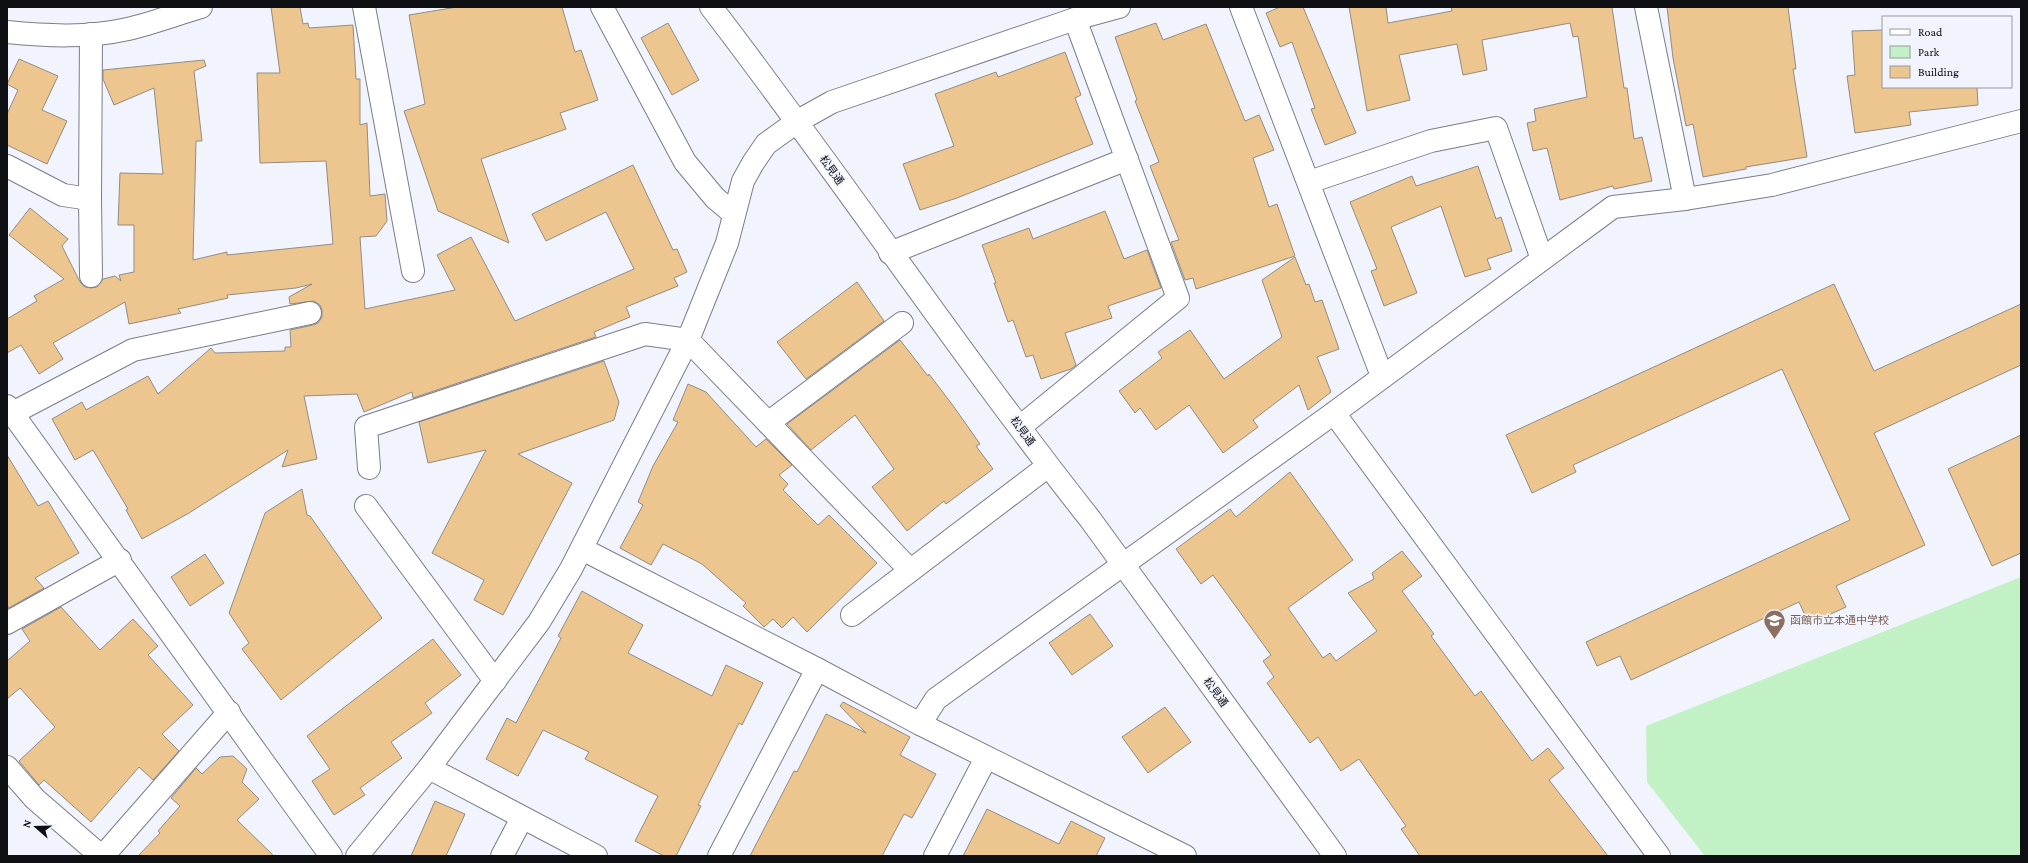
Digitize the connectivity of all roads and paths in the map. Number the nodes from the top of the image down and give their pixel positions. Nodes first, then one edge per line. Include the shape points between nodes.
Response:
1 (201, 7) edge
2 (364, 7) edge
3 (602, 7) edge
4 (711, 7) edge
5 (1115, 7) edge
6 (1241, 7) edge
7 (1646, 7) edge
8 (1075, 19) junction
9 (7, 32) edge
10 (91, 34) junction
11 (798, 121) junction
12 (2021, 121) edge
13 (1126, 158) junction
14 (7, 166) edge
15 (1309, 182) junction
16 (90, 199) junction
17 (1685, 199) junction
18 (734, 214) junction
19 (890, 253) junction
20 (1542, 259) junction
21 (413, 271) dead end
22 (91, 276) dead end
23 (310, 313) dead end
24 (902, 322) dead end
25 (688, 340) junction
26 (1382, 376) junction
27 (9, 412) edge
28 (1334, 413) junction
29 (768, 423) junction
30 (1020, 427) junction
31 (1048, 466) junction
32 (369, 468) dead end
33 (366, 506) dead end
34 (582, 549) junction
35 (120, 560) junction
36 (1123, 565) junction
37 (910, 570) junction
38 (852, 615) dead end
39 (7, 624) edge
40 (818, 669) junction
41 (495, 681) junction
42 (229, 712) junction
43 (920, 724) junction
44 (986, 758) junction
45 (7, 767) edge
46 (430, 768) junction
47 (522, 818) junction
48 (1160, 850) edge
49 (102, 856) edge
50 (331, 856) edge
51 (357, 856) edge
52 (502, 856) edge
53 (596, 856) edge
54 (719, 856) edge
55 (935, 856) edge
56 (1186, 856) edge
57 (1336, 856) edge
58 (1659, 856) edge

1 - 10 street via 128,29
2 - 21 street
3 - 18 street via 685,162 715,198
4 - 11 street, 松見通
5 - 8 street
6 - 15 street
7 - 17 street
8 - 11 street via 832,102
8 - 13 street
9 - 10 street via 54,37
10 - 16 street
11 - 18 street via 766,144 743,181
11 - 19 street, 松見通
12 - 17 street via 1772,185
13 - 19 street
13 - 30 street via 1178,298
14 - 16 street via 63,195
15 - 20 street via 1431,142 1496,128
15 - 26 street
16 - 22 street
17 - 20 street via 1613,207
18 - 25 street via 727,242
19 - 30 street, 松見通
20 - 26 street
23 - 27 street via 134,350
24 - 29 street
25 - 29 street
25 - 32 street via 644,334 366,427
25 - 34 street
26 - 28 street
27 - 35 street
28 - 36 street
28 - 58 street
29 - 37 street
30 - 31 street, 松見通
31 - 36 street, 松見通
31 - 37 street
33 - 41 street
34 - 40 street
34 - 41 street via 539,622
35 - 39 street
35 - 42 street
36 - 43 street via 936,699
36 - 57 street, 松見通
37 - 38 street
40 - 43 street
40 - 54 street
41 - 46 street
42 - 49 street
42 - 50 street
43 - 44 street
44 - 48 street
44 - 55 street
45 - 49 street via 35,799
46 - 47 street
46 - 51 street
47 - 52 street
47 - 53 street
48 - 56 street

